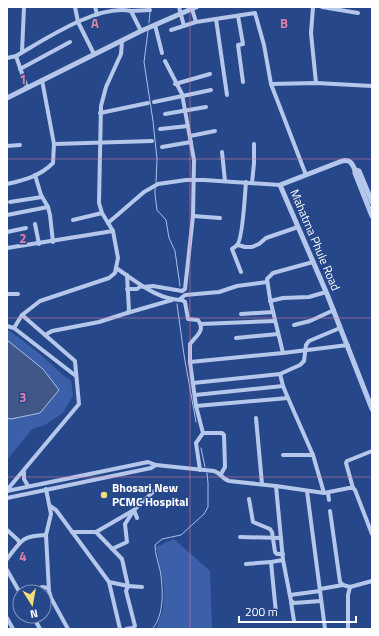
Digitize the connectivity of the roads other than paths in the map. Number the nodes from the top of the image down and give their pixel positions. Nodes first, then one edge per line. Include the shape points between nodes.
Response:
1 (24, 7) edge
2 (75, 7) edge
3 (95, 7) edge
4 (105, 7) edge
5 (179, 7) edge
6 (313, 7) edge
7 (322, 7) edge
8 (352, 7) edge
9 (194, 8) edge
10 (139, 9) edge
11 (150, 10) dead end
12 (131, 11) junction
13 (106, 12) junction
14 (350, 12) junction
15 (358, 13) dead end
16 (97, 14) junction
17 (180, 14) junction
18 (238, 16) junction
19 (216, 18) junction
20 (78, 22) junction
21 (196, 22) junction
22 (155, 24) junction
23 (184, 26) junction
24 (171, 30) dead end
25 (141, 31) junction
26 (122, 41) junction
27 (70, 42) dead end
28 (22, 52) junction
29 (162, 53) dead end
30 (94, 54) junction
31 (16, 56) junction
32 (7, 58) edge
33 (165, 61) dead end
34 (20, 69) junction
35 (210, 74) dead end
36 (42, 80) junction
37 (242, 82) dead end
38 (316, 83) junction
39 (175, 84) junction
40 (270, 84) junction
41 (372, 86) edge
42 (26, 88) junction
43 (211, 90) dead end
44 (227, 95) dead end
45 (182, 97) junction
46 (7, 98) edge
47 (154, 102) dead end
48 (148, 103) dead end
49 (206, 107) dead end
50 (185, 111) junction
51 (100, 113) junction
52 (165, 114) dead end
53 (188, 126) junction
54 (160, 129) dead end
55 (215, 131) dead end
56 (190, 136) junction
57 (152, 141) dead end
58 (99, 142) junction
59 (191, 142) junction
60 (54, 144) junction
61 (254, 144) dead end
62 (20, 145) dead end
63 (7, 146) edge
64 (162, 147) dead end
65 (222, 152) dead end
66 (355, 170) junction
67 (306, 175) junction
68 (35, 176) junction
69 (194, 180) junction
70 (225, 181) junction
71 (246, 182) junction
72 (252, 183) junction
73 (7, 184) edge
74 (280, 185) junction
75 (42, 196) junction
76 (10, 202) dead end
77 (372, 202) edge
78 (48, 207) junction
79 (102, 213) junction
80 (7, 215) edge
81 (193, 216) junction
82 (372, 216) edge
83 (220, 218) dead end
84 (73, 220) dead end
85 (108, 223) junction
86 (35, 224) dead end
87 (298, 227) junction
88 (26, 228) dead end
89 (113, 230) junction
90 (7, 232) edge
91 (53, 242) junction
92 (39, 244) junction
93 (238, 245) junction
94 (7, 248) edge
95 (313, 262) junction
96 (116, 268) junction
97 (241, 272) dead end
98 (127, 275) junction
99 (266, 282) junction
100 (142, 287) junction
101 (127, 289) junction
102 (326, 292) junction
103 (7, 294) edge
104 (18, 294) dead end
105 (173, 300) junction
106 (179, 300) junction
107 (270, 301) junction
108 (334, 310) junction
109 (273, 312) junction
110 (127, 313) junction
111 (241, 314) dead end
112 (22, 315) junction
113 (275, 321) junction
114 (201, 324) junction
115 (294, 325) dead end
116 (7, 326) edge
117 (14, 328) junction
118 (340, 328) junction
119 (278, 334) junction
120 (45, 335) junction
121 (236, 338) dead end
122 (348, 345) junction
123 (306, 351) junction
124 (283, 353) junction
125 (190, 362) junction
126 (280, 374) junction
127 (76, 376) junction
128 (193, 383) junction
129 (283, 386) junction
130 (195, 395) junction
131 (288, 398) junction
132 (196, 406) junction
133 (372, 409) edge
134 (256, 418) dead end
135 (203, 434) junction
136 (372, 451) edge
137 (283, 455) dead end
138 (313, 455) junction
139 (156, 465) junction
140 (200, 470) junction
141 (24, 472) junction
142 (221, 474) junction
143 (262, 484) junction
144 (276, 486) junction
145 (26, 487) junction
146 (353, 488) junction
147 (12, 490) junction
148 (46, 490) junction
149 (307, 490) junction
150 (7, 491) edge
151 (154, 491) dead end
152 (326, 493) junction
153 (26, 494) junction
154 (14, 496) junction
155 (7, 498) edge
156 (249, 499) dead end
157 (329, 500) dead end
158 (50, 506) junction
159 (134, 510) junction
160 (330, 511) dead end
161 (137, 518) dead end
162 (7, 530) edge
163 (72, 532) junction
164 (96, 532) junction
165 (372, 534) edge
166 (46, 535) junction
167 (240, 537) dead end
168 (273, 537) junction
169 (281, 538) junction
170 (19, 542) junction
171 (112, 549) junction
172 (283, 554) junction
173 (7, 559) edge
174 (283, 560) junction
175 (272, 562) junction
176 (246, 564) dead end
177 (7, 570) edge
178 (372, 581) edge
179 (109, 582) junction
180 (15, 584) edge
181 (48, 584) edge
182 (343, 585) junction
183 (128, 586) junction
184 (350, 586) junction
185 (142, 588) dead end
186 (320, 590) junction
187 (290, 595) junction
188 (52, 600) edge
189 (321, 601) junction
190 (292, 602) junction
191 (276, 613) dead end
192 (7, 618) edge
193 (294, 621) dead end
194 (135, 628) edge
195 (13, 629) edge
196 (68, 629) edge
197 (120, 629) edge
198 (126, 629) edge
199 (325, 629) edge
200 (348, 629) edge

1 - 28 street
2 - 20 street
3 - 16 street
4 - 13 street
5 - 17 street
6 - 38 street via 311,33
7 - 14 street
8 - 14 street
9 - 17 street
9 - 21 street
10 - 11 street
10 - 12 street
12 - 13 street
12 - 25 street
13 - 16 street
14 - 15 street
16 - 20 street
17 - 22 street
17 - 23 street
18 - 19 street
18 - 37 street via 243,44 238,44
18 - 40 street via 255,13 264,45
19 - 21 street
19 - 44 street
20 - 28 street
20 - 30 street
21 - 23 street
22 - 25 street
22 - 29 street
23 - 24 street
25 - 26 street
26 - 30 street
26 - 51 street via 121,54 102,98
27 - 34 street
28 - 31 street
30 - 36 street
31 - 32 street
31 - 34 street
33 - 39 street
34 - 42 street
35 - 39 street
36 - 42 street
36 - 60 street
38 - 40 street
38 - 41 street
39 - 45 street
40 - 67 street
42 - 46 street
43 - 45 street
45 - 47 street
45 - 50 street
48 - 51 street
49 - 50 street
50 - 52 street
50 - 53 street
51 - 58 street
53 - 54 street
53 - 56 street
55 - 56 street
56 - 59 street
57 - 58 street
58 - 60 street
58 - 79 street via 99,203
59 - 64 street
59 - 69 street
60 - 68 street via 53,162
61 - 72 street
62 - 63 street
65 - 70 street
66 - 67 street via 346,160
66 - 77 street via 359,171
66 - 82 street
67 - 74 street
68 - 73 street
68 - 75 street
69 - 70 street, Mahatma Phule Road
69 - 81 street
69 - 85 street, Mahatma Phule Road via 158,184
70 - 71 street, Mahatma Phule Road
71 - 72 street, Mahatma Phule Road
71 - 93 street
72 - 74 street, Mahatma Phule Road
74 - 87 street, Mahatma Phule Road
75 - 76 street
75 - 78 street
78 - 80 street
78 - 91 street
79 - 84 street
79 - 85 street
81 - 83 street
81 - 100 street via 184,289 182,291 154,286
85 - 89 street
86 - 92 street
87 - 93 street via 266,238 252,247
87 - 95 street, Mahatma Phule Road
88 - 90 street
89 - 91 street
89 - 96 street via 118,258
91 - 92 street
92 - 94 street
93 - 97 street via 232,251
95 - 99 street via 273,273
95 - 102 street, Mahatma Phule Road
96 - 98 street
96 - 112 street via 115,273 109,278 40,301
98 - 100 street
98 - 101 street
99 - 106 street via 237,286 219,292 185,295
99 - 107 street
100 - 101 street
100 - 105 street
101 - 110 street
102 - 107 street via 309,297
102 - 108 street, Mahatma Phule Road
103 - 104 street
105 - 106 street
105 - 110 street
106 - 114 street via 186,302 188,319 198,320
107 - 109 street
108 - 115 street
108 - 118 street, Mahatma Phule Road
109 - 111 street
109 - 113 street
110 - 120 street
112 - 117 street
112 - 120 street
113 - 114 street
113 - 119 street
114 - 125 street via 200,332 190,344
116 - 117 street
117 - 127 street
118 - 122 street, Mahatma Phule Road
118 - 123 street via 308,341
119 - 121 street
119 - 124 street
120 - 127 street via 75,361
122 - 123 street
122 - 133 street, Mahatma Phule Road
123 - 124 street
123 - 126 street via 305,359 300,365
124 - 125 street
125 - 128 street
126 - 128 street
126 - 129 street
127 - 141 street via 79,404
128 - 130 street
129 - 130 street
129 - 131 street
130 - 132 street
131 - 132 street
131 - 138 street
132 - 135 street
134 - 143 street
135 - 140 street via 196,443
135 - 142 street via 224,435 225,467
136 - 146 street via 347,461
137 - 138 street
138 - 152 street
139 - 140 street
139 - 145 street via 143,462
139 - 148 street
140 - 142 street
141 - 145 street
141 - 150 street
142 - 143 street via 229,482
143 - 144 street
144 - 149 street
144 - 169 street
145 - 147 street
145 - 153 street
146 - 152 street
146 - 165 street
147 - 150 street
147 - 154 street
148 - 153 street
148 - 158 street
149 - 152 street
149 - 186 street
151 - 159 street
152 - 157 street
153 - 154 street
154 - 155 street
156 - 168 street via 253,522 270,529
158 - 163 street
158 - 166 street via 51,514
159 - 161 street
159 - 164 street
159 - 171 street via 125,524 127,542
160 - 182 street via 340,582
162 - 170 street
163 - 164 street
163 - 179 street
164 - 171 street
166 - 170 street via 29,536
166 - 181 street
167 - 168 street
168 - 169 street
168 - 172 street via 275,552
169 - 172 street
170 - 173 street
171 - 183 street via 122,559
172 - 174 street
174 - 175 street
174 - 187 street
175 - 176 street
175 - 191 street
177 - 180 street
178 - 184 street
179 - 183 street
179 - 197 street
182 - 184 street
182 - 186 street
183 - 185 street
183 - 194 street via 126,591
184 - 200 street
186 - 187 street
186 - 189 street
187 - 190 street
188 - 196 street
189 - 190 street
189 - 199 street
190 - 193 street
192 - 195 street
194 - 198 street

